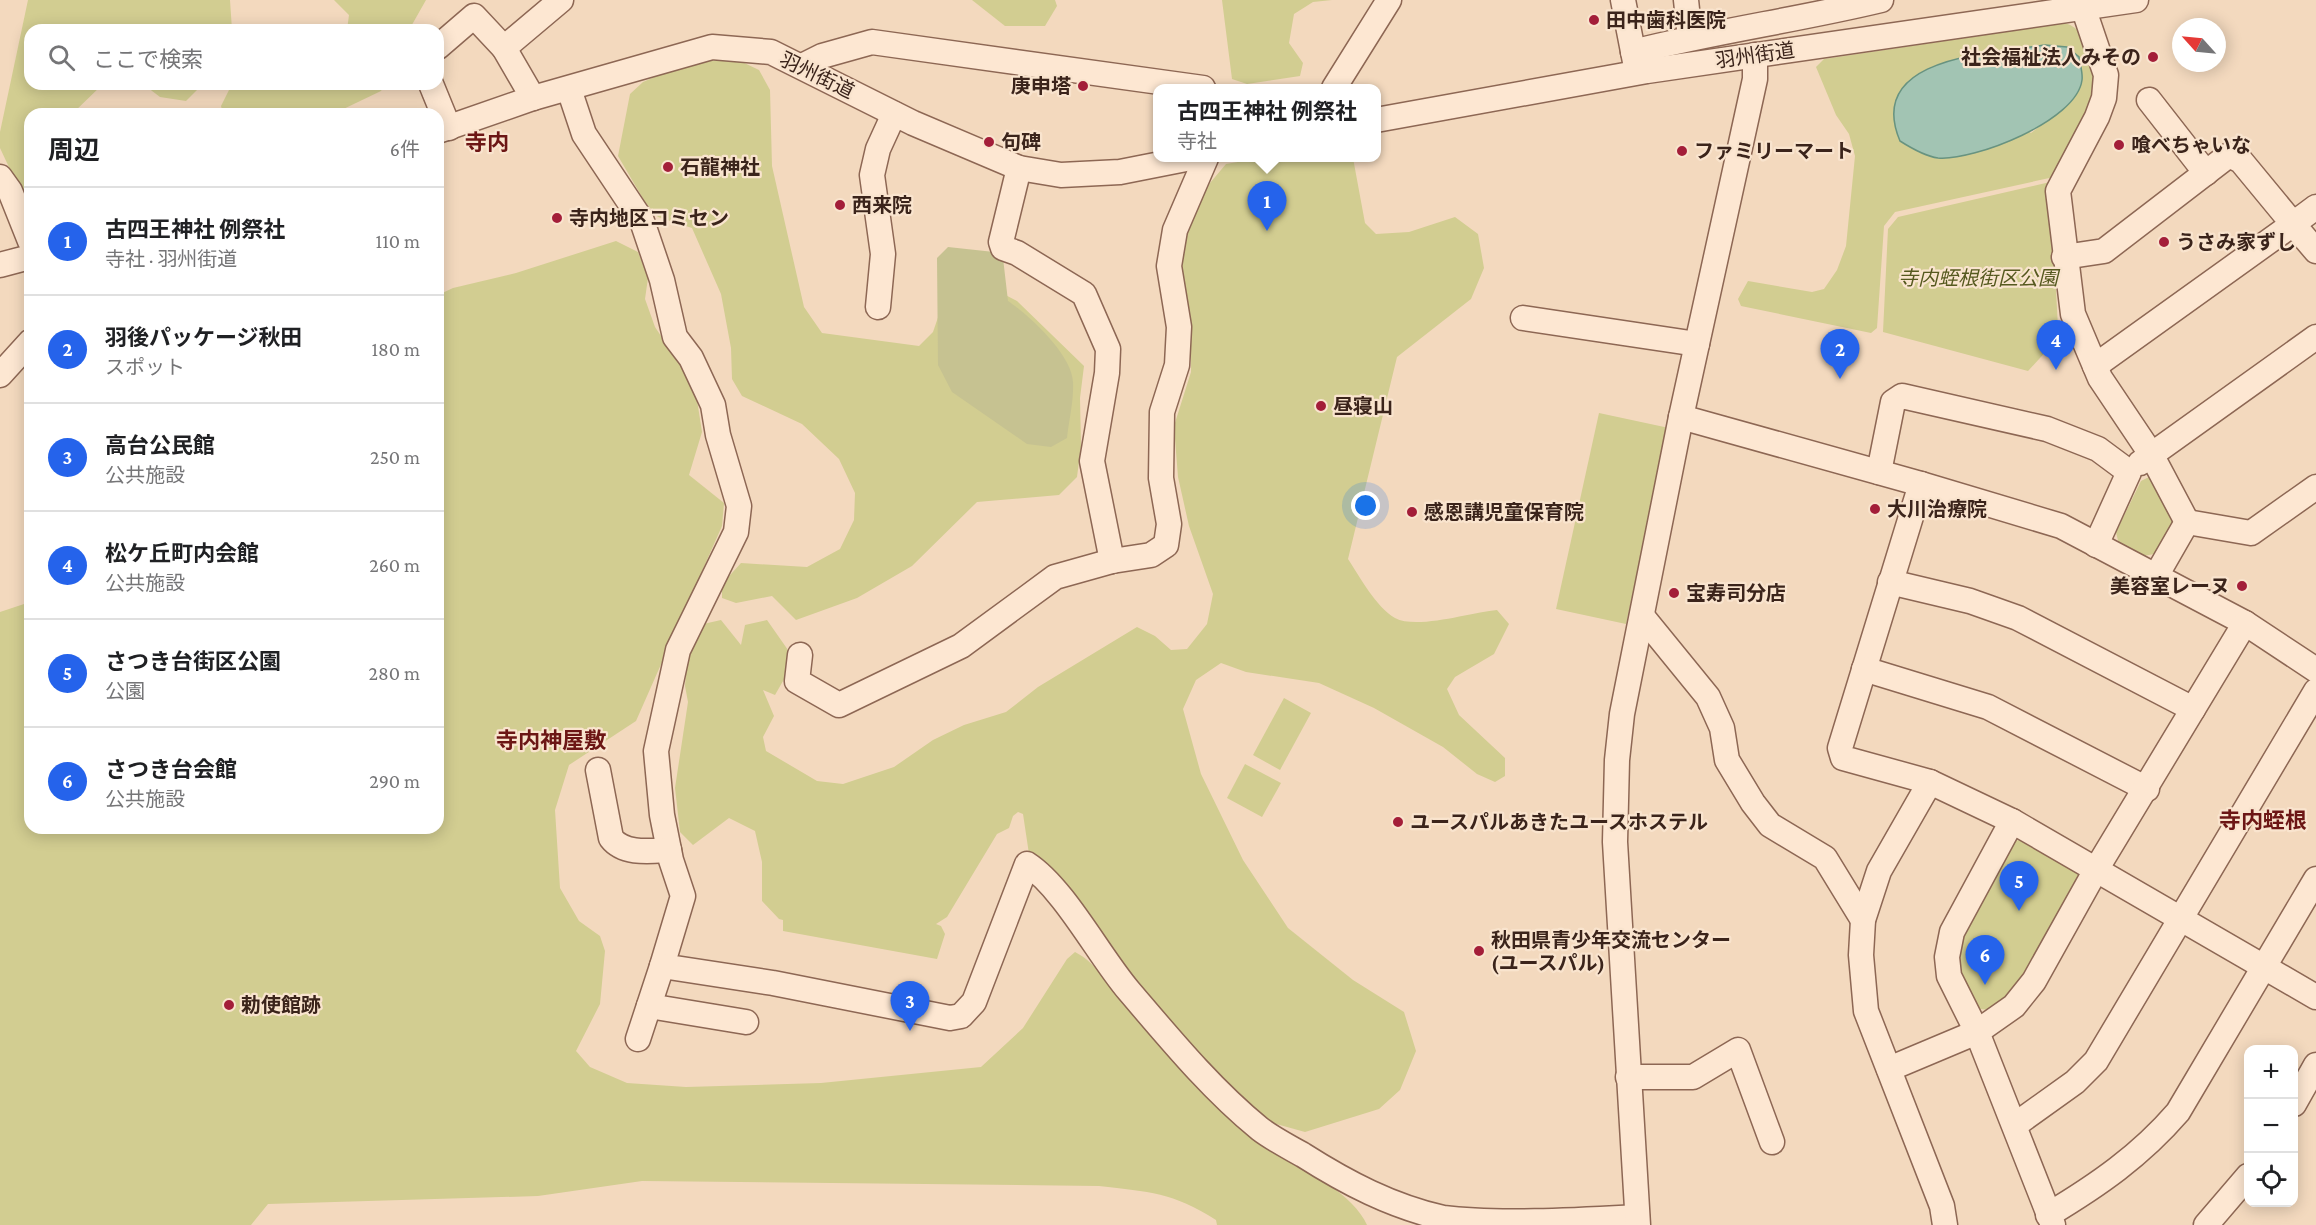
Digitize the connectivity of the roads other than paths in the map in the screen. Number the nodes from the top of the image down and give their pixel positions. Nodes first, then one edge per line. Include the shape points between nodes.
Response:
1 (561, 0) edge
2 (1389, 0) edge
3 (1623, 0) edge
4 (1686, 0) edge
5 (1881, 0) edge
6 (2136, 0) edge
7 (1814, 8) edge
8 (2083, 8) junction
9 (1690, 38) junction
10 (444, 42) edge
11 (504, 48) junction
12 (1755, 55) junction
13 (1635, 62) junction
14 (802, 66) junction
15 (1174, 84) edge
16 (1336, 84) edge
17 (569, 89) junction
18 (433, 90) edge
19 (533, 98) junction
20 (2149, 100) dead end
21 (438, 108) edge
22 (894, 114) junction
23 (1381, 119) edge
24 (444, 130) edge
25 (1171, 162) edge
26 (1204, 162) edge
27 (1019, 168) junction
28 (2206, 173) junction
29 (0, 177) edge
30 (2316, 207) edge
31 (2293, 224) junction
32 (24, 226) edge
33 (2316, 251) edge
34 (2064, 257) junction
35 (24, 259) edge
36 (0, 265) edge
37 (878, 307) dead end
38 (1523, 318) dead end
39 (2316, 337) edge
40 (1697, 344) junction
41 (24, 349) edge
42 (2095, 366) junction
43 (0, 375) edge
44 (1681, 417) junction
45 (2151, 454) junction
46 (1878, 472) junction
47 (2129, 472) junction
48 (1921, 484) junction
49 (2316, 487) edge
50 (2187, 522) junction
51 (2096, 545) junction
52 (1112, 561) junction
53 (2156, 576) junction
54 (1890, 582) junction
55 (1642, 616) junction
56 (2245, 623) junction
57 (800, 655) dead end
58 (1864, 669) junction
59 (2316, 670) edge
60 (2316, 691) edge
61 (2193, 709) junction
62 (598, 770) dead end
63 (1930, 782) junction
64 (2147, 789) junction
65 (2012, 821) junction
66 (669, 850) junction
67 (2097, 868) junction
68 (2316, 879) edge
69 (2182, 919) junction
70 (1863, 920) junction
71 (662, 966) junction
72 (2264, 967) junction
73 (2316, 997) edge
74 (649, 1006) junction
75 (746, 1022) dead end
76 (1977, 1032) junction
77 (638, 1039) dead end
78 (2316, 1065) edge
79 (1889, 1069) junction
80 (1628, 1077) junction
81 (2297, 1099) edge
82 (2015, 1125) junction
83 (1772, 1142) dead end
84 (2244, 1181) edge
85 (2051, 1220) edge
86 (1638, 1221) edge
87 (1946, 1225) edge
88 (2206, 1225) edge

1 - 11 street
2 - 16 street
3 - 13 street
4 - 9 street
5 - 7 street
6 - 8 street, 羽州街道
7 - 9 street
8 - 12 street, 羽州街道
8 - 34 street via 2106,75 2097,117 2058,191
9 - 13 street
10 - 11 street via 474,16
11 - 19 street
12 - 13 street, 羽州街道
12 - 40 street via 1753,90
13 - 23 street, 羽州街道
14 - 15 street via 872,42
14 - 17 street, 羽州街道 via 771,52 712,47
14 - 22 street, 羽州街道
17 - 19 street, 羽州街道
17 - 66 street via 584,134 642,221 675,336 691,358 713,405 739,506 736,532 678,650 667,696 656,751
18 - 21 street
19 - 24 street, 羽州街道
20 - 28 street
22 - 27 street, 羽州街道
22 - 37 street via 872,175 883,254
25 - 27 street, 羽州街道 via 1120,172 1062,175
26 - 52 street via 1174,230 1169,266 1179,327 1176,365 1162,412 1161,478 1169,524 1166,545 1151,555
27 - 52 street via 1001,242 1003,248 1084,294 1108,349 1092,461
28 - 31 street via 2229,155 2241,161
28 - 34 street via 2104,251
29 - 32 street
30 - 31 street
31 - 33 street
31 - 42 street
34 - 42 street via 2073,314
35 - 36 street
38 - 40 street
39 - 45 street
40 - 44 street
41 - 43 street
42 - 45 street
44 - 46 street
44 - 55 street
45 - 47 street
45 - 50 street
46 - 47 street via 1893,402 1902,396 2047,429 2097,449
46 - 48 street
47 - 51 street
48 - 51 street via 2061,526
48 - 54 street
49 - 50 street via 2251,533
50 - 53 street
51 - 53 street
52 - 57 street via 1054,577 961,646 839,705 797,681
53 - 56 street
54 - 58 street
54 - 61 street via 1970,601 2018,618
55 - 70 street via 1708,697 1722,728 1727,760 1753,802 1770,825 1825,858
55 - 80 street via 1617,760 1616,842
56 - 59 street
56 - 61 street
58 - 63 street via 1840,748 1844,758
58 - 64 street via 1988,707
60 - 69 street
61 - 64 street
62 - 66 street via 611,838 616,844 640,851
63 - 65 street
63 - 70 street via 1878,871
64 - 67 street
65 - 67 street
65 - 76 street via 1952,932 1947,957 1949,976
66 - 71 street via 683,896
67 - 69 street
67 - 76 street via 2034,981 2014,1006
68 - 72 street
69 - 72 street
69 - 82 street via 2096,1061 2075,1082
70 - 79 street via 1861,955 1866,1011
71 - 74 street
71 - 86 street via 773,982 950,1018 961,1016 974,1002 1027,864 1039,872 1122,983 1183,1056 1261,1130 1340,1178 1380,1199 1444,1219 1498,1223
72 - 73 street
72 - 85 street via 2164,1129 2107,1179
74 - 75 street
74 - 77 street
76 - 79 street
76 - 82 street
78 - 81 street
79 - 87 street
80 - 83 street via 1693,1077 1738,1050
80 - 86 street
82 - 85 street
84 - 88 street

